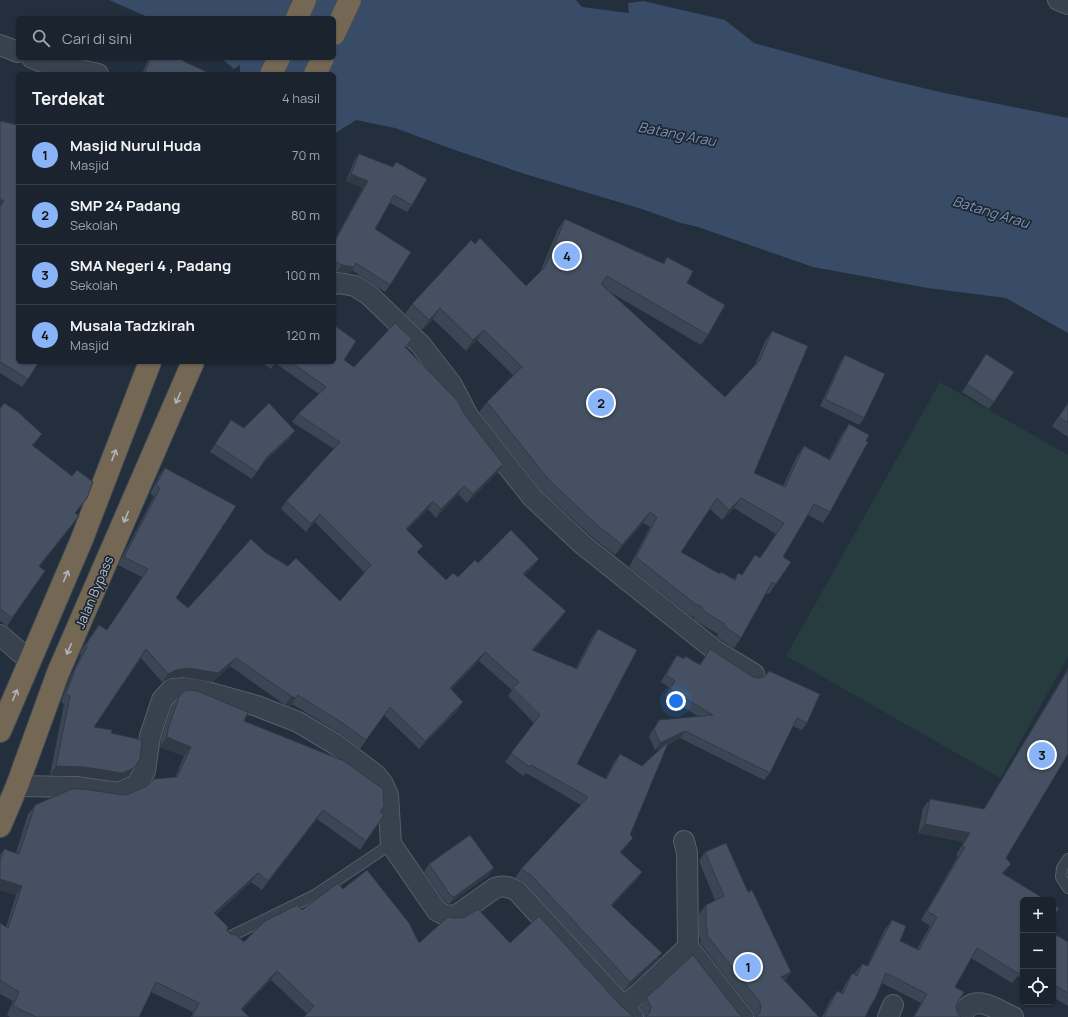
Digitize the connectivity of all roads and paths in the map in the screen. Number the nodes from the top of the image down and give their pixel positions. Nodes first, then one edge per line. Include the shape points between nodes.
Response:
1 (305, 0) edge
2 (350, 0) edge
3 (1058, 0) edge
4 (1068, 4) edge
5 (298, 16) edge
6 (336, 30) edge
7 (0, 45) edge
8 (16, 51) edge
9 (37, 60) edge
10 (278, 60) edge
11 (322, 60) edge
12 (89, 72) edge
13 (273, 72) edge
14 (316, 72) edge
15 (336, 284) edge
16 (149, 364) edge
17 (193, 364) edge
18 (0, 635) edge
19 (30, 661) junction
20 (754, 674) dead end
21 (0, 731) edge
22 (14, 793) junction
23 (0, 826) edge
24 (684, 841) dead end
25 (391, 844) junction
26 (1068, 858) edge
27 (1068, 888) edge
28 (228, 938) edge
29 (688, 947) junction
30 (628, 1012) edge
31 (743, 1017) edge
32 (961, 1017) edge
33 (1013, 1017) edge

1 - 5 highway
2 - 6 highway
3 - 4 street
7 - 8 street
9 - 12 street
10 - 13 highway
11 - 14 highway
15 - 20 street via 355,286 369,295 421,344 452,385 468,416 532,497 582,544 716,651
19 -> 16 highway via 82,539
17 -> 22 highway, Jalan Bypass via 58,673
18 - 19 street
21 -> 19 highway
22 - 23 highway, Jalan Bypass
22 - 25 street via 77,787 118,793 136,785 144,771 150,736 162,700 172,689 184,688 257,706 298,722 335,744 383,784 388,795
24 - 29 street via 687,853
25 - 28 lane via 315,895
25 - 30 street via 441,914 457,914 495,888 502,886 517,891
26 - 27 lane via 1062,868 1061,877
29 - 30 street via 644,989
29 - 31 street
32 - 33 street via 966,1008 979,1002

